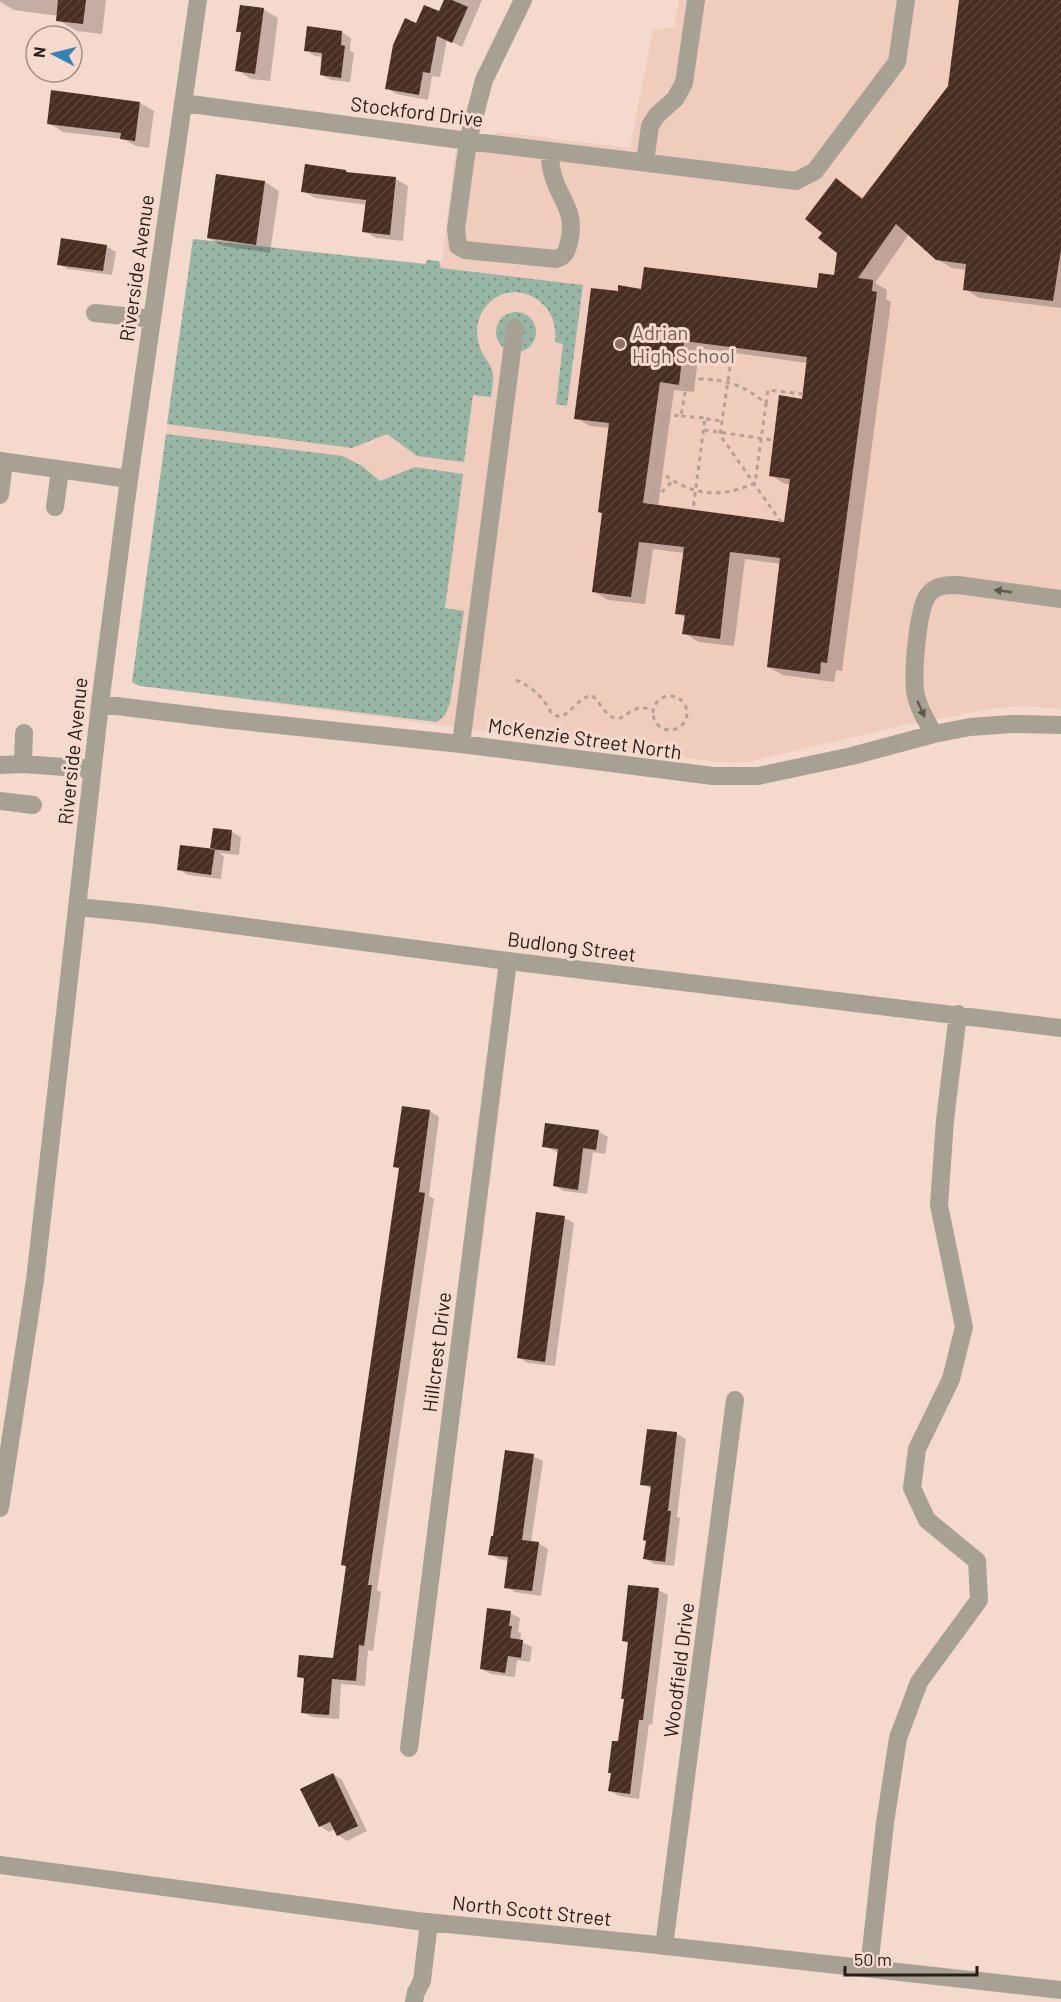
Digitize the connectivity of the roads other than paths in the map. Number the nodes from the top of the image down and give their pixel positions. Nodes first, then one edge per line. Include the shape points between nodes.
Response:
1 (198, 0) edge
2 (523, 0) edge
3 (696, 0) edge
4 (906, 0) edge
5 (183, 103) junction
6 (468, 141) junction
7 (549, 151) junction
8 (645, 162) junction
9 (95, 313) dead end
10 (152, 320) junction
11 (515, 328) dead end
12 (2, 462) edge
13 (60, 470) junction
14 (129, 479) junction
15 (0, 495) edge
16 (55, 507) dead end
17 (1061, 599) edge
18 (99, 704) junction
19 (1061, 725) edge
20 (24, 733) dead end
21 (934, 734) junction
22 (461, 744) junction
23 (23, 764) junction
24 (0, 765) edge
25 (92, 769) junction
26 (0, 801) edge
27 (33, 805) dead end
28 (78, 907) junction
29 (508, 961) junction
30 (958, 1014) junction
31 (1061, 1028) edge
32 (735, 1400) dead end
33 (0, 1508) edge
34 (409, 1748) dead end
35 (0, 1865) edge
36 (423, 1922) junction
37 (664, 1946) junction
38 (869, 1968) junction
39 (1061, 1990) edge
40 (415, 1997) edge

1 - 5 street, Riverside Avenue
2 - 6 street via 484,80
3 - 8 street via 684,83 650,126
4 - 8 street, Stockford Drive via 897,62 815,171 796,181
5 - 6 street, Stockford Drive
5 - 10 street, Riverside Avenue
6 - 7 street, Stockford Drive
6 - 7 street via 456,229 458,246 556,259 567,250 572,220 554,181
7 - 8 street, Stockford Drive
9 - 10 street
10 - 14 street, Riverside Avenue
11 - 22 street
12 - 13 street
12 - 15 street
13 - 14 street
13 - 16 street
14 - 18 street, Riverside Avenue
17 -> 21 street via 958,585 945,585 927,595 913,675 921,712
18 - 22 street, McKenzie Street North
18 - 25 street, Riverside Avenue
19 - 21 street, McKenzie Street North via 1012,724
20 - 23 street
21 - 22 street, McKenzie Street North via 758,776 664,771
23 - 24 street
23 - 25 street
25 - 28 street, Riverside Avenue
26 - 27 street
28 - 29 street, Budlong Street
28 - 33 street, Riverside Avenue via 35,1280
29 - 30 street, Budlong Street
29 - 34 street, Hillcrest Drive
30 - 31 street, Budlong Street
30 - 38 street via 939,1205 964,1327 951,1379 918,1449 912,1488 927,1520 977,1561 979,1600 919,1682 898,1738
32 - 37 street, Woodfield Drive
35 - 36 street, North Scott Street
36 - 37 street, North Scott Street
36 - 40 street via 422,1981
37 - 38 street, North Scott Street
38 - 39 street, North Scott Street

